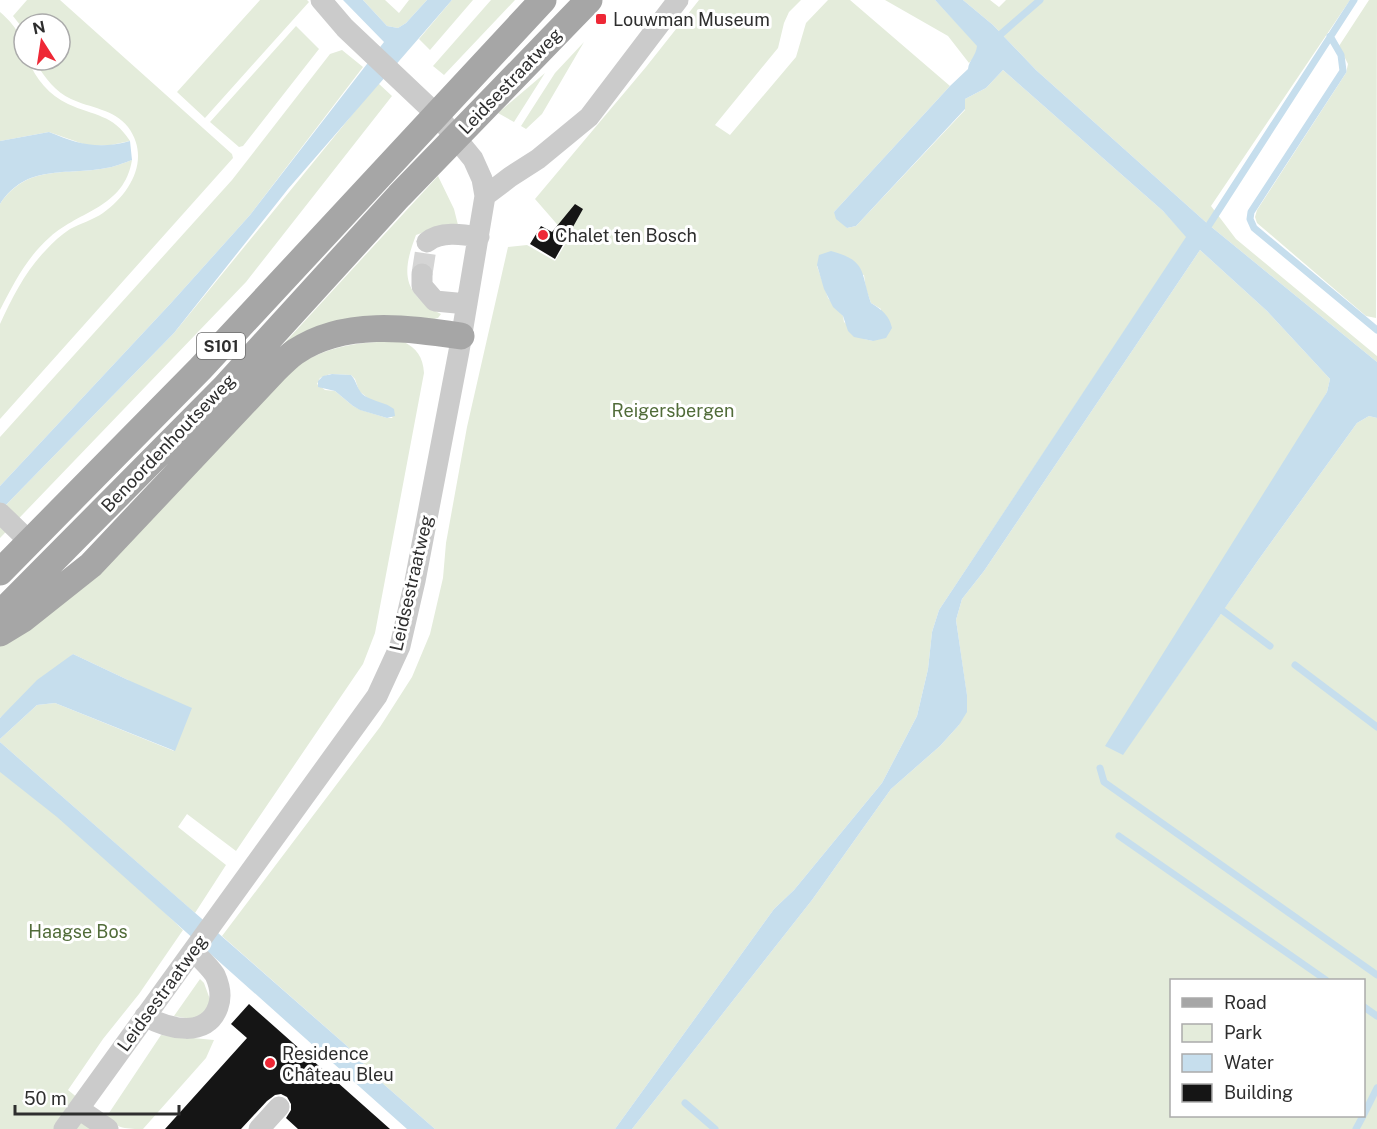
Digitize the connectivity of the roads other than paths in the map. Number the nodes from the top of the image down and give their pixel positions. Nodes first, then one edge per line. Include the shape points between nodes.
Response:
1 (321, 0) edge
2 (543, 0) edge
3 (589, 0) edge
4 (678, 0) edge
5 (437, 115) junction
6 (455, 138) junction
7 (485, 196) junction
8 (479, 237) junction
9 (427, 242) dead end
10 (422, 274) tunnel mouth
11 (467, 304) junction
12 (461, 336) junction
13 (5, 517) edge
14 (30, 542) junction
15 (0, 572) edge
16 (0, 614) edge
17 (0, 633) edge
18 (193, 951) junction
19 (146, 1016) junction
20 (279, 1107) dead end
21 (79, 1109) junction
22 (64, 1129) edge
23 (108, 1129) edge
24 (259, 1129) edge

1 - 5 street
2 - 5 main road, Leidsestraatweg / S101
3 - 6 main road, Leidsestraatweg / S101
4 - 7 street via 589,117
5 - 6 street
5 - 14 main road, Benoordenhoutseweg / S101 via 200,369
6 - 7 street, Leidsestraatweg via 473,159
6 - 16 main road, Benoordenhoutseweg / S101 via 224,388
7 - 8 street, Leidsestraatweg
8 - 9 street via 434,236
8 - 11 street, Leidsestraatweg
10 - 11 street via 422,286 435,301
11 - 12 street, Leidsestraatweg
12 - 17 main road via 386,327 334,335 295,352 91,565
12 - 18 street, Leidsestraatweg via 400,646 377,696
13 - 14 street
14 - 15 main road, Benoordenhoutseweg / S101
18 - 19 street, Leidsestraatweg
18 - 19 street via 220,987 216,1011 201,1026 189,1028 169,1027
19 - 21 street, Leidsestraatweg
20 - 24 street
21 - 22 street, Leidsestraatweg
21 - 23 street

